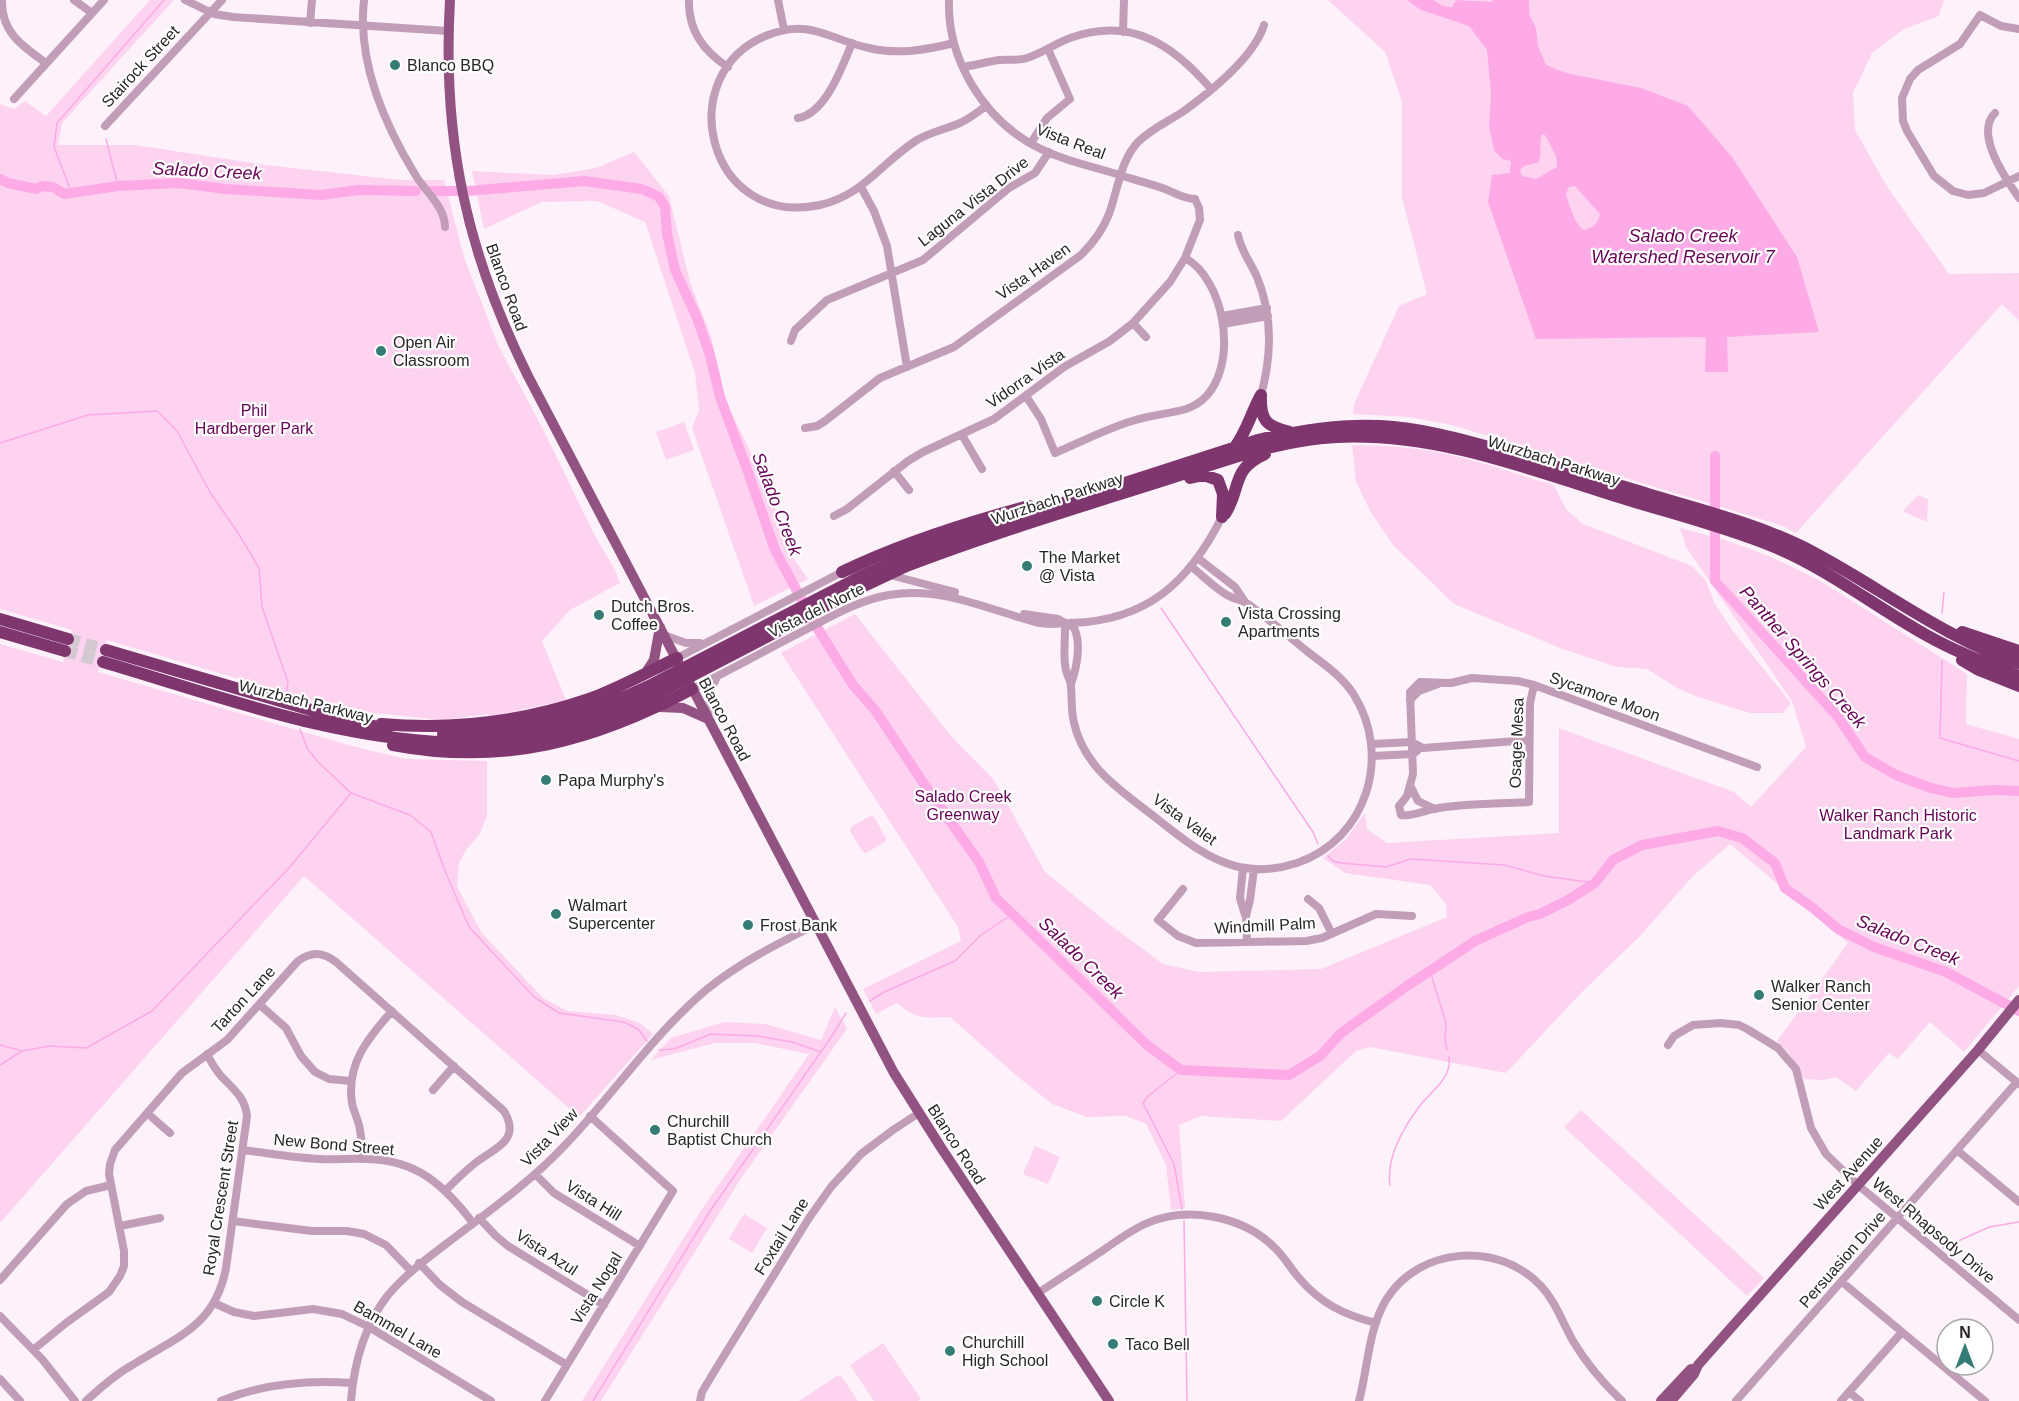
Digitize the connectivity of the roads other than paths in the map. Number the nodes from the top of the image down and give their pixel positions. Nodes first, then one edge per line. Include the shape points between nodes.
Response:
1 (2, 0) edge
2 (74, 0) edge
3 (104, 0) edge
4 (185, 0) edge
5 (222, 0) edge
6 (312, 0) edge
7 (364, 0) edge
8 (450, 0) edge
9 (689, 0) edge
10 (778, 0) edge
11 (949, 0) edge
12 (1124, 0) edge
13 (209, 12) junction
14 (92, 13) junction
15 (310, 22) junction
16 (1264, 25) dead end
17 (362, 26) junction
18 (2019, 29) edge
19 (784, 30) junction
20 (448, 31) junction
21 (1123, 32) junction
22 (852, 43) junction
23 (954, 43) junction
24 (1048, 49) junction
25 (46, 63) junction
26 (728, 67) junction
27 (963, 67) junction
28 (1211, 89) junction
29 (14, 99) dead end
30 (986, 106) junction
31 (1995, 112) dead end
32 (798, 118) dead end
33 (105, 126) dead end
34 (1031, 143) junction
35 (1049, 152) junction
36 (1121, 175) junction
37 (2019, 176) edge
38 (2008, 182) junction
39 (861, 187) junction
40 (2019, 198) edge
41 (1195, 199) joint
42 (445, 227) dead end
43 (1238, 235) dead end
44 (1185, 258) junction
45 (893, 273) junction
46 (1267, 312) junction
47 (1222, 320) junction
48 (1132, 323) junction
49 (1146, 337) dead end
50 (791, 341) dead end
51 (907, 367) junction
52 (1261, 395) junction
53 (1026, 396) junction
54 (805, 428) dead end
55 (962, 435) junction
56 (1289, 438) junction
57 (1235, 447) junction
58 (982, 468) dead end
59 (894, 471) junction
60 (1106, 489) junction
61 (909, 490) dead end
62 (1082, 506) junction
63 (834, 516) dead end
64 (1222, 517) junction
65 (1738, 528) junction
66 (1199, 559) junction
67 (904, 562) junction
68 (1192, 567) junction
69 (836, 575) junction
70 (1246, 603) junction
71 (0, 619) edge
72 (1932, 621) junction
73 (1068, 623) junction
74 (662, 631) junction
75 (0, 632) edge
76 (1927, 635) junction
77 (706, 642) junction
78 (2019, 651) edge
79 (676, 658) junction
80 (2019, 663) edge
81 (645, 674) junction
82 (720, 675) junction
83 (2019, 676) edge
84 (1534, 685) junction
85 (2019, 686) edge
86 (692, 689) junction
87 (656, 698) junction
88 (708, 719) junction
89 (355, 722) junction
90 (1529, 740) junction
91 (1412, 742) junction
92 (1391, 743) junction
93 (1372, 744) junction
94 (1423, 748) junction
95 (1413, 754) junction
96 (1373, 756) junction
97 (1391, 756) junction
98 (1757, 767) dead end
99 (1411, 787) junction
100 (1436, 809) junction
101 (1244, 868) junction
102 (1254, 869) junction
103 (1183, 889) dead end
104 (1241, 890) junction
105 (1251, 891) junction
106 (1308, 899) dead end
107 (1246, 916) junction
108 (1412, 916) dead end
109 (815, 925) junction
110 (1332, 934) junction
111 (1246, 942) junction
112 (2019, 1000) edge
113 (260, 1005) junction
114 (392, 1011) junction
115 (1668, 1045) dead end
116 (1978, 1050) junction
117 (207, 1054) junction
118 (454, 1066) junction
119 (351, 1081) junction
120 (2018, 1083) edge
121 (433, 1090) dead end
122 (147, 1113) junction
123 (919, 1113) junction
124 (590, 1116) junction
125 (170, 1133) dead end
126 (243, 1149) junction
127 (1958, 1151) junction
128 (362, 1159) junction
129 (535, 1174) junction
130 (111, 1185) junction
131 (1858, 1185) junction
132 (446, 1190) junction
133 (2019, 1202) edge
134 (160, 1218) dead end
135 (1897, 1218) junction
136 (476, 1220) junction
137 (233, 1221) junction
138 (120, 1226) junction
139 (640, 1246) junction
140 (419, 1263) junction
141 (411, 1271) junction
142 (0, 1280) edge
143 (1842, 1281) junction
144 (1038, 1293) junction
145 (214, 1303) junction
146 (604, 1305) junction
147 (0, 1316) edge
148 (2019, 1320) edge
149 (1376, 1323) junction
150 (369, 1327) junction
151 (1902, 1332) junction
152 (33, 1350) junction
153 (567, 1365) junction
154 (1698, 1365) junction
155 (0, 1379) edge
156 (352, 1383) junction
157 (1849, 1392) junction
158 (20, 1401) edge
159 (75, 1401) edge
160 (86, 1401) edge
161 (221, 1401) edge
162 (351, 1401) edge
163 (490, 1401) edge
164 (545, 1401) edge
165 (700, 1401) edge
166 (1109, 1401) edge
167 (1359, 1401) edge
168 (1622, 1401) edge
169 (1661, 1401) edge
170 (1671, 1401) edge
171 (1736, 1401) edge
172 (1842, 1401) edge
173 (1860, 1401) edge
174 (1985, 1401) edge

1 - 25 street via 9,31
2 - 14 street
3 - 14 street
4 - 13 street
5 - 13 street, Stairock Street
6 - 15 street
7 - 17 street
8 - 20 main road, Blanco Road
9 - 26 street via 697,37
10 - 19 street
11 - 23 street, Vista Real
12 - 21 street
13 - 15 street
13 - 33 street, Stairock Street
14 - 25 street
15 - 17 street
16 - 28 street, Vista Haven via 1249,50
17 - 20 street
17 - 42 street via 368,64 386,118 414,174 443,213
18 - 38 street via 2001,26 1980,15 1960,44 1915,73 1904,89 1901,109 1907,131 1943,185 1973,195
19 - 22 street via 815,30
19 - 26 street via 750,44
20 - 74 main road, Blanco Road via 449,95 457,166 464,203 494,300
21 - 24 street via 1082,34
21 - 28 street via 1152,39 1172,50
22 - 23 street via 902,52
22 - 32 street via 824,99 812,114
23 - 27 street, Vista Real
24 - 27 street via 1022,59
24 - 34 street via 1070,99 1047,118
25 - 29 street
26 - 39 street via 716,90 712,120 721,163 741,188 761,201 797,207 837,200
27 - 30 street, Vista Real
28 - 36 street, Vista Haven via 1141,140 1128,156
30 - 34 street, Vista Real
30 - 39 street via 961,123 913,143
31 - 38 street via 1989,123 1989,141
34 - 35 street, Vista Real
35 - 36 street, Vista Real
35 - 45 street, Laguna Vista Drive via 1035,173 1009,188 923,260
36 - 41 street, Vista Real
36 - 51 street, Vista Haven via 1107,219 1082,255 954,347
37 - 38 street
38 - 40 street
39 - 45 street via 881,227
41 - 44 street, Vidorra Vista via 1197,226
43 - 46 street
44 - 47 street via 1210,286
44 - 48 street, Vidorra Vista via 1170,282
45 - 50 street, Laguna Vista Drive via 827,300 795,330
45 - 51 street
46 - 47 street
46 - 52 street via 1269,360
47 - 53 street via 1224,348 1219,375 1211,391 1184,410 1130,422 1055,453
48 - 49 street
48 - 53 street, Vidorra Vista
51 - 54 street, Vista Haven via 876,381 817,426
52 - 56 highway via 1263,418
52 - 57 highway via 1245,434
53 - 55 street, Vidorra Vista
55 - 58 street
55 - 59 street, Vidorra Vista via 923,452
56 - 57 highway, Wurzbach Parkway
56 - 62 highway, Wurzbach Parkway
56 - 64 highway via 1246,465
56 - 65 highway, Wurzbach Parkway via 1351,431 1445,446
57 - 60 highway, Wurzbach Parkway
59 - 61 street
59 - 63 street, Vidorra Vista
60 - 67 highway, Wurzbach Parkway
60 - 69 highway via 949,529
62 - 64 highway via 1204,475 1218,480 1221,486
62 - 67 highway, Wurzbach Parkway
64 - 66 street, Vista del Norte
65 - 72 highway, Wurzbach Parkway via 1802,547
65 - 76 highway, Wurzbach Parkway via 1829,574
66 - 68 street, Vista del Norte
66 - 70 street, Vista Valet via 1235,587
67 - 87 highway, Wurzbach Parkway, bridge
68 - 70 street, Vista Valet via 1227,595
68 - 73 street, Vista del Norte via 1164,594 1138,608 1097,622
69 - 73 street, Vista del Norte via 867,569
69 - 77 street
70 - 93 street, Vista Valet via 1348,686 1362,711
71 - 75 highway via 67,645
72 - 78 highway
72 - 80 highway, Wurzbach Parkway via 1974,645
73 - 82 street, Vista del Norte via 1038,623 932,594 891,594 846,609
73 - 101 street, Vista Valet via 1076,630 1072,712 1076,733 1093,766 1193,846
74 - 77 street via 686,643
74 - 79 main road, Blanco Road
74 - 81 main road via 654,660
76 - 83 highway, Wurzbach Parkway
76 - 85 highway via 1979,670
77 - 79 street
77 - 82 street via 702,654 709,670
79 - 81 highway
79 - 86 main road, Blanco Road
81 - 87 highway via 658,675 666,682 669,692
81 - 89 highway via 591,698 526,716 442,726
82 - 86 street, Vista del Norte
82 - 88 street via 711,689
84 - 90 street, Osage Mesa
84 - 91 street, Sycamore Moon via 1472,678 1419,691 1410,700
84 - 98 street, Sycamore Moon
86 - 87 highway
86 - 88 main road, Blanco Road
87 - 88 main road
87 - 89 highway, Wurzbach Parkway via 528,728 477,734 391,730
87 - 89 highway, Wurzbach Parkway via 588,723 530,737 471,743 403,739 337,729 104,656
88 - 109 main road, Blanco Road
90 - 94 street
90 - 100 street, Osage Mesa via 1529,802
91 - 92 street
91 - 94 street
91 - 95 street
92 - 93 street
92 - 97 street
93 - 96 street, Vista Valet
94 - 95 street
95 - 97 street
95 - 99 street
96 - 97 street
96 - 102 street, Vista Valet via 1363,804 1340,837 1301,861 1279,868
99 - 100 street via 1418,801
99 - 100 street via 1399,806 1401,815
101 - 102 street, Vista Valet
101 - 104 street
102 - 105 street
103 - 111 street, Windmill Palm via 1158,920 1178,936 1196,943
104 - 105 street
104 - 107 street
105 - 107 street
106 - 110 street via 1319,908
107 - 111 street
108 - 110 street, Windmill Palm via 1376,914
109 - 123 main road, Blanco Road
109 - 124 street, Vista View via 744,962 704,992
110 - 111 street, Windmill Palm via 1306,941
112 - 116 main road, West Avenue
113 - 114 street, Tarton Lane via 298,961 314,953 329,957
113 - 117 street, Tarton Lane via 227,1040
113 - 119 street via 286,1028 315,1072
114 - 118 street, Tarton Lane
114 - 119 street via 362,1048
115 - 131 street, West Rhapsody Drive via 1680,1031 1693,1024 1721,1023 1739,1025 1778,1048 1796,1069 1807,1118 1821,1146
116 - 120 street
116 - 131 main road, West Avenue
117 - 122 street, Tarton Lane via 183,1072
117 - 126 street, Royal Crescent Street via 244,1101 247,1116
118 - 121 street
118 - 132 street, Tarton Lane via 504,1111 510,1132 502,1145 475,1162
119 - 128 street via 362,1137
120 - 127 street, Persuasion Drive
122 - 125 street
122 - 130 street, Tarton Lane via 115,1150
123 - 144 main road, Blanco Road
123 - 165 street, Foxtail Lane via 861,1154 831,1187 714,1372
124 - 129 street, Vista View
124 - 139 street, Vista Nogal via 673,1191
126 - 128 street, New Bond Street via 314,1159
126 - 137 street, Royal Crescent Street
127 - 133 street
127 - 135 street, Persuasion Drive
128 - 132 street, New Bond Street via 406,1166
129 - 136 street, Vista View
129 - 139 street, Vista Hill via 554,1193
130 - 138 street, Tarton Lane
130 - 142 street via 86,1191 67,1204
131 - 135 street, West Rhapsody Drive
131 - 154 main road, West Avenue
132 - 136 street, New Bond Street
134 - 138 street
135 - 143 street, Persuasion Drive
135 - 148 street, West Rhapsody Drive
136 - 140 street, Vista View
136 - 146 street, Vista Azul via 514,1250
137 - 141 street via 364,1234 386,1245
137 - 145 street, Royal Crescent Street via 224,1279
138 - 152 street, Tarton Lane via 125,1256 115,1285
139 - 146 street, Vista Nogal
140 - 141 street, Vista View
140 - 153 street via 456,1297
141 - 150 street, Vista View via 388,1296
143 - 151 street
143 - 171 street, Persuasion Drive
144 - 149 street via 1143,1225 1170,1217 1200,1215 1232,1222 1255,1233 1276,1249 1324,1303
144 - 166 main road, Blanco Road
145 - 150 street, Bammel Lane via 254,1316 322,1309
145 - 160 street, Royal Crescent Street via 193,1329 126,1368
146 - 153 street, Vista Nogal
147 - 152 street
149 - 167 street
149 - 168 street via 1393,1290 1426,1265 1456,1256 1497,1259 1541,1285 1585,1360
150 - 156 street, Vista View via 356,1359
150 - 163 street, Bammel Lane
151 - 157 street
151 - 174 street
152 - 159 street
153 - 164 street, Vista Nogal
154 - 169 main road, West Avenue via 1688,1370
154 - 170 main road, West Avenue
155 - 158 street
156 - 161 street via 282,1385
156 - 162 street, Vista View
157 - 172 street
157 - 173 street

